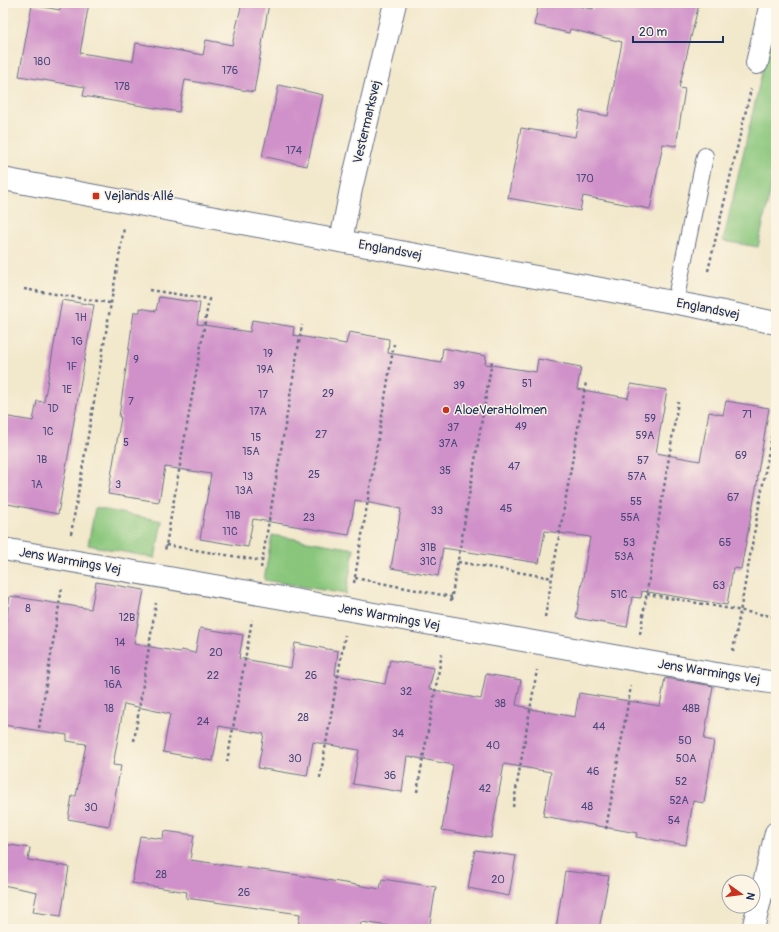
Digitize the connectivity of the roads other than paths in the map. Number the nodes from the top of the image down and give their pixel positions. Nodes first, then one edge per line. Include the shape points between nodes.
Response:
1 (395, 3) edge
2 (771, 3) edge
3 (757, 63) road end
4 (705, 156) dead end
5 (3, 179) edge
6 (340, 241) junction
7 (675, 302) junction
8 (776, 323) edge
9 (3, 549) edge
10 (776, 683) edge
11 (776, 832) edge
12 (753, 929) edge

1 - 6 street, Vestermarksvej
2 - 3 street
4 - 7 lane
5 - 6 street, Englandsvej
6 - 7 street, Englandsvej
7 - 8 street, Englandsvej
9 - 10 street, Jens Warmings Vej
11 - 12 street

